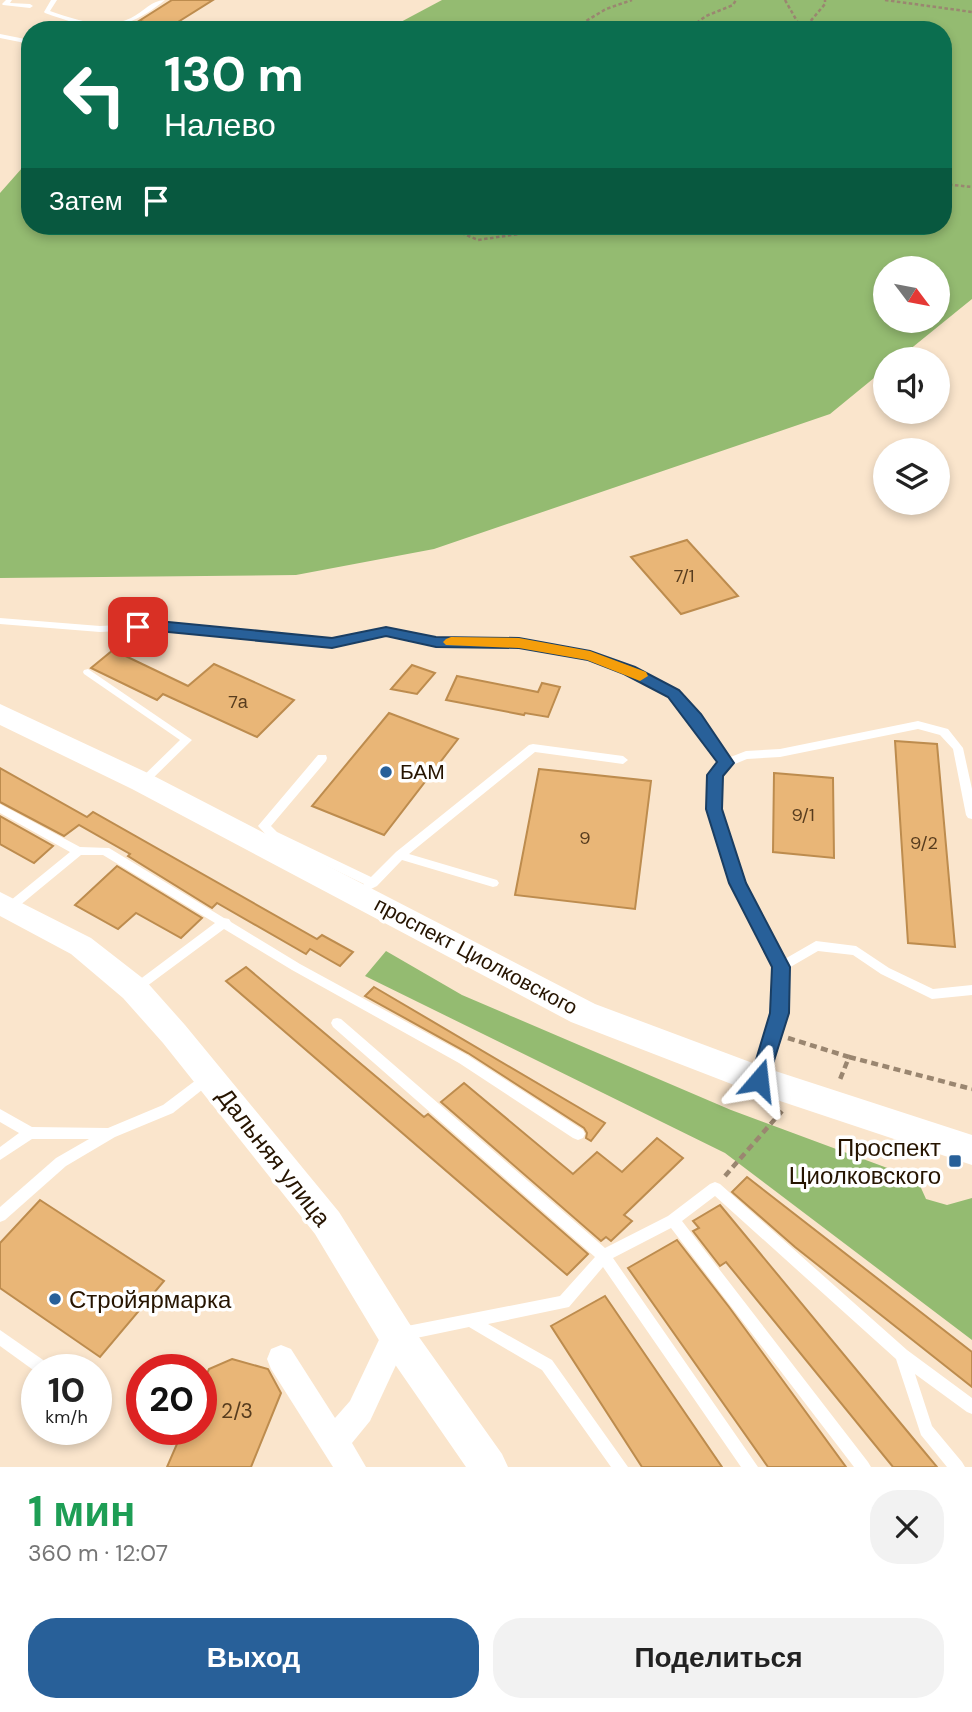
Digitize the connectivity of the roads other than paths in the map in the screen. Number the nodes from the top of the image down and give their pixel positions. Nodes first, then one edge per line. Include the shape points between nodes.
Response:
1 (9, 0) edge
2 (54, 0) edge
3 (162, 0) edge
4 (30, 6) dead end
5 (74, 21) edge
6 (129, 21) edge
7 (0, 36) edge
8 (21, 40) edge
9 (0, 621) edge
10 (88, 672) dead end
11 (0, 713) edge
12 (322, 758) dead end
13 (623, 761) dead end
14 (726, 763) junction
15 (142, 782) junction
16 (0, 808) edge
17 (972, 815) edge
18 (78, 851) junction
19 (400, 855) junction
20 (493, 883) dead end
21 (366, 889) junction
22 (5, 906) edge
23 (225, 922) junction
24 (781, 967) junction
25 (134, 989) junction
26 (972, 990) edge
27 (337, 1023) dead end
28 (210, 1077) junction
29 (759, 1080) junction
30 (0, 1115) edge
31 (30, 1133) junction
32 (110, 1133) junction
33 (578, 1134) dead end
34 (972, 1150) edge
35 (0, 1154) edge
36 (0, 1216) edge
37 (673, 1220) junction
38 (604, 1256) junction
39 (469, 1320) junction
40 (396, 1335) junction
41 (0, 1336) edge
42 (24, 1354) edge
43 (902, 1355) junction
44 (281, 1359) dead end
45 (972, 1407) edge
46 (333, 1442) junction
47 (351, 1467) edge
48 (489, 1467) edge
49 (620, 1467) edge
50 (750, 1467) edge
51 (863, 1467) edge
52 (957, 1467) edge

1 - 4 lane via 5,4
2 - 5 lane via 47,12
3 - 6 lane
7 - 8 lane
9 - 14 lane via 100,629 158,626 332,643 386,631 436,642 519,643 590,656 674,693
10 - 15 lane via 187,740
11 - 15 main road, проспект Циолковского
12 - 21 lane via 264,827
13 - 19 lane via 533,748
14 - 17 lane via 746,755 780,753 918,725 944,732 958,748
14 - 24 lane via 715,775 714,809 738,883
15 - 21 main road, проспект Циолковского
16 - 18 lane
18 - 22 lane
18 - 23 lane via 105,851
19 - 20 lane
19 - 21 lane
21 - 29 main road, проспект Циолковского via 583,1013
22 - 25 street, Дальняя улица via 81,946
23 - 25 lane
23 - 33 lane via 296,967 463,1059
24 - 26 lane via 816,946 856,951 932,994
24 - 29 lane via 780,1013
25 - 28 street, Дальняя улица
27 - 38 lane
28 - 32 lane via 168,1109
28 - 40 street, Дальняя улица via 327,1223
29 - 34 main road, проспект Циолковского
30 - 31 lane
31 - 32 lane
31 - 35 lane
32 - 36 lane via 61,1162
37 - 38 lane
37 - 43 lane via 715,1188
37 - 51 lane
38 - 39 lane via 564,1302
38 - 50 lane
39 - 40 lane
39 - 49 lane via 547,1365
40 - 46 street via 360,1411
40 - 48 street, Дальняя улица
41 - 42 lane
43 - 45 lane
43 - 52 lane via 926,1430
44 - 46 street
46 - 47 street

